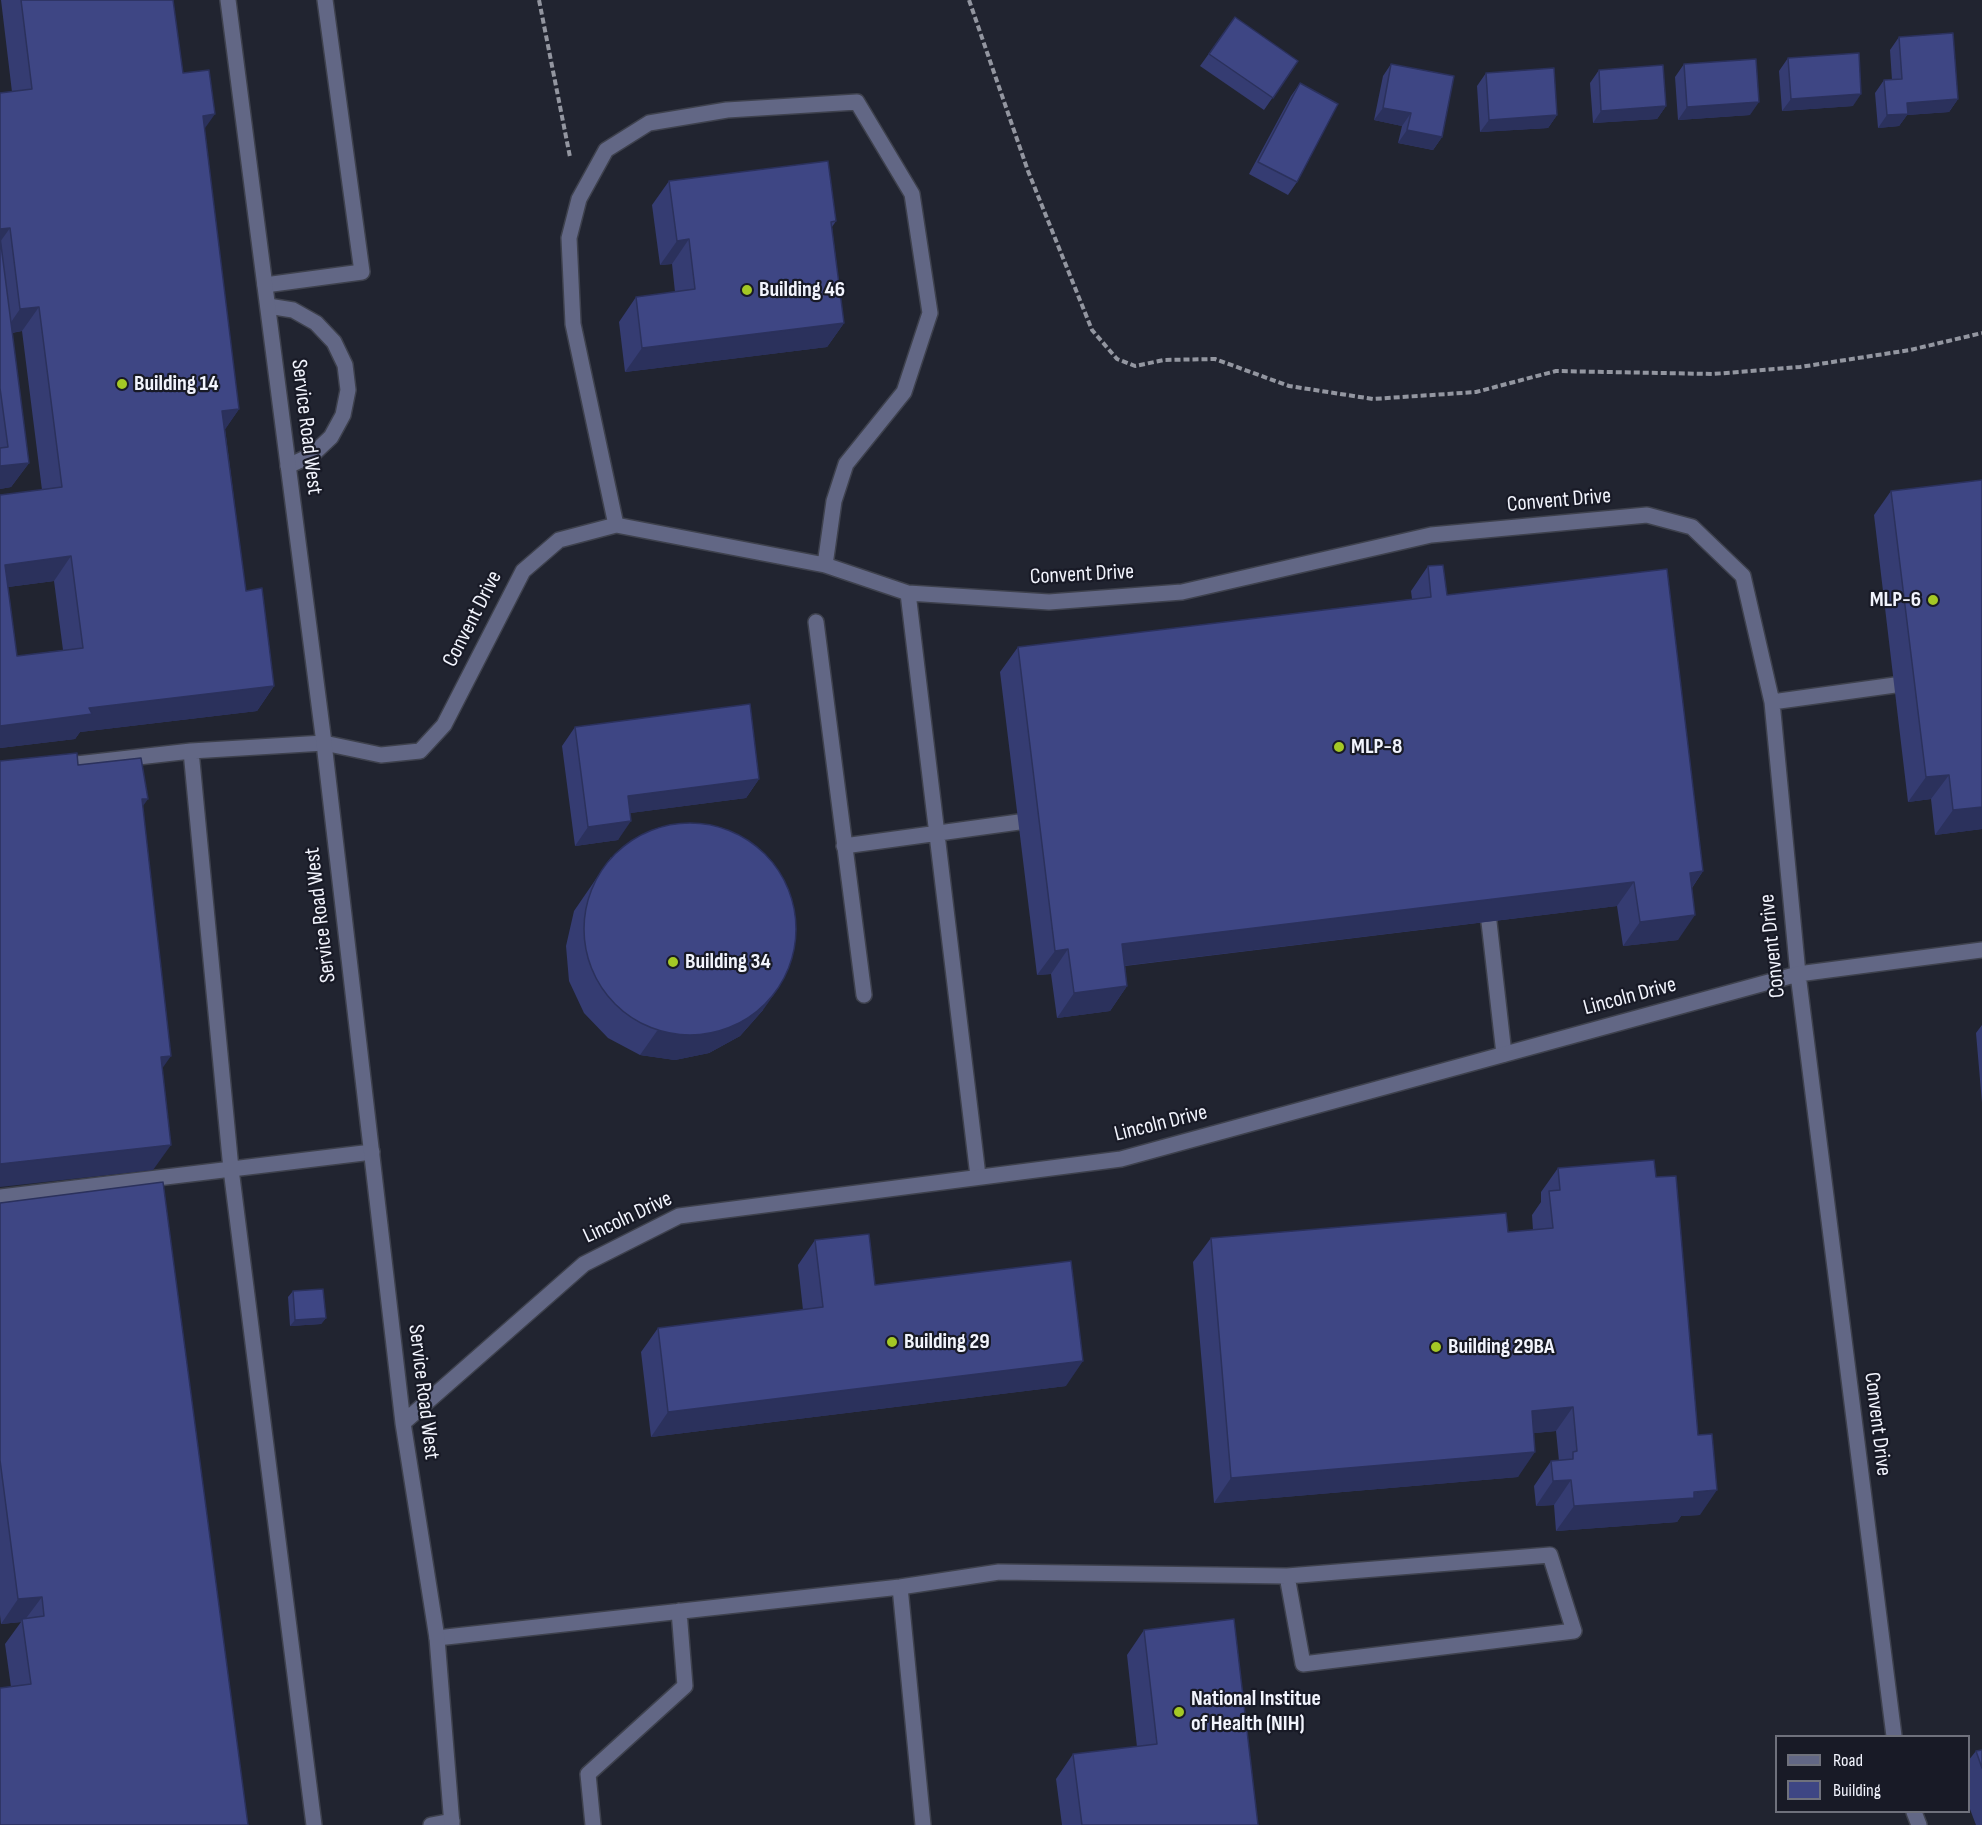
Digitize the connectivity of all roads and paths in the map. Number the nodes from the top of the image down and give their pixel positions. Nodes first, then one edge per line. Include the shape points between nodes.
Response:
1 (228, 0) edge
2 (325, 0) edge
3 (539, 0) edge
4 (969, 0) edge
5 (579, 199) junction
6 (265, 285) junction
7 (268, 306) junction
8 (1982, 333) edge
9 (288, 466) junction
10 (615, 525) junction
11 (825, 565) junction
12 (908, 593) junction
13 (816, 622) dead end
14 (1895, 686) dead end
15 (1772, 702) junction
16 (324, 743) junction
17 (191, 751) junction
18 (45, 767) edge
19 (1019, 822) dead end
20 (937, 834) junction
21 (844, 846) junction
22 (1489, 922) edge
23 (1982, 950) edge
24 (1798, 974) junction
25 (864, 995) dead end
26 (1504, 1054) junction
27 (372, 1152) junction
28 (231, 1169) junction
29 (978, 1176) junction
30 (0, 1197) edge
31 (403, 1423) junction
32 (1287, 1576) junction
33 (900, 1587) junction
34 (679, 1611) junction
35 (437, 1638) junction
36 (1894, 1735) edge
37 (452, 1823) edge
38 (314, 1825) edge
39 (431, 1825) edge
40 (593, 1825) edge
41 (923, 1825) edge

1 - 6 street, Service Road West
2 - 6 street via 362,272
3 - 5 path
4 - 8 path via 1028,171 1092,330 1118,358 1135,366 1164,360 1215,359 1289,386 1373,399 1476,392 1556,371 1713,374 1800,368 1910,350
5 - 10 street via 569,238 573,324
5 - 11 street via 606,150 649,123 727,110 857,102 912,194 930,313 904,392 846,464 834,501
6 - 7 street, Service Road West
7 - 9 street, Service Road West
7 - 9 street via 293,310 316,323 334,342 346,373 348,390 343,415 331,438 312,455
9 - 16 street, Service Road West
10 - 11 street, Convent Drive
10 - 16 street, Convent Drive via 559,540 524,571 444,725 420,751 381,756
11 - 12 street, Convent Drive
12 - 15 street, Convent Drive via 1049,602 1182,592 1431,535 1647,515 1692,527 1743,576
12 - 20 street
13 - 21 street
14 - 15 street
15 - 24 street, Convent Drive
16 - 17 street, Convent Drive
16 - 27 street, Service Road West
17 - 18 street, Convent Drive
17 - 28 street
19 - 20 street
20 - 21 street
20 - 29 street
21 - 25 street
22 - 26 street
23 - 24 street, Lincoln Drive
24 - 26 street, Lincoln Drive
24 - 36 street, Convent Drive
26 - 29 street, Lincoln Drive via 1121,1159
27 - 28 street
27 - 31 street, Service Road West
28 - 30 street
28 - 38 street
29 - 31 street, Lincoln Drive via 679,1216 584,1264
31 - 35 street, Service Road West
32 - 32 street via 1303,1664 1574,1631 1550,1555
32 - 33 street via 999,1572
33 - 34 street
33 - 41 street
34 - 35 street
34 - 40 street via 685,1686 588,1773
35 - 37 street, Service Road West
37 - 39 street

